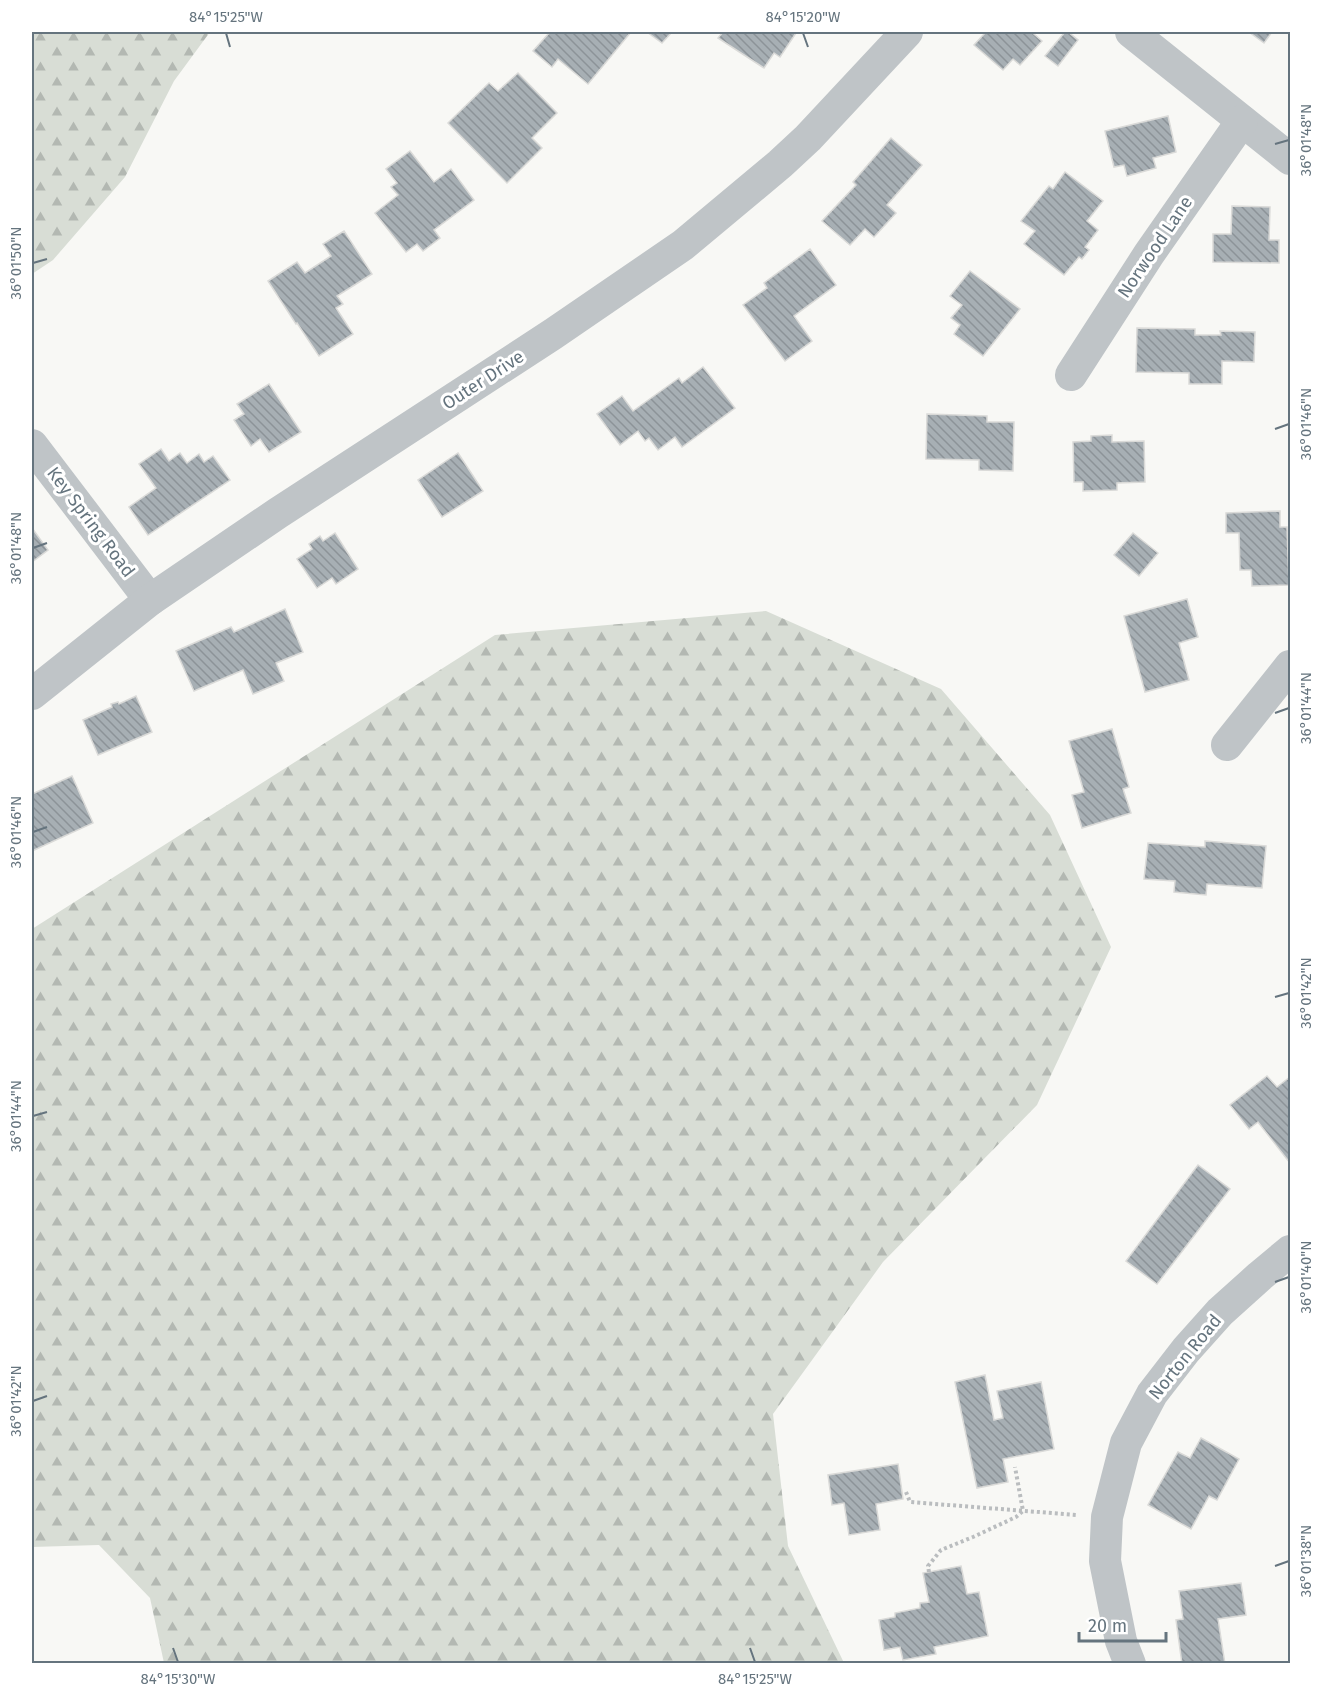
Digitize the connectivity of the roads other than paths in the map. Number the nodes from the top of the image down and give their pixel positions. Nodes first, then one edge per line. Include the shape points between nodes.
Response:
1 (906, 32) edge
2 (1131, 32) edge
3 (1242, 121) junction
4 (1290, 159) edge
5 (1071, 375) dead end
6 (32, 445) edge
7 (150, 600) junction
8 (1290, 666) edge
9 (32, 694) edge
10 (1227, 745) dead end
11 (1290, 1251) edge
12 (1130, 1664) edge

1 - 7 street, Outer Drive via 808,138 683,245
2 - 3 street
3 - 4 street
3 - 5 street, Norwood Lane
6 - 7 street, Key Spring Road
7 - 9 street, Outer Drive
8 - 10 street
11 - 12 street, Norton Road via 1220,1312 1186,1350 1152,1394 1126,1443 1107,1518 1105,1561 1121,1641

